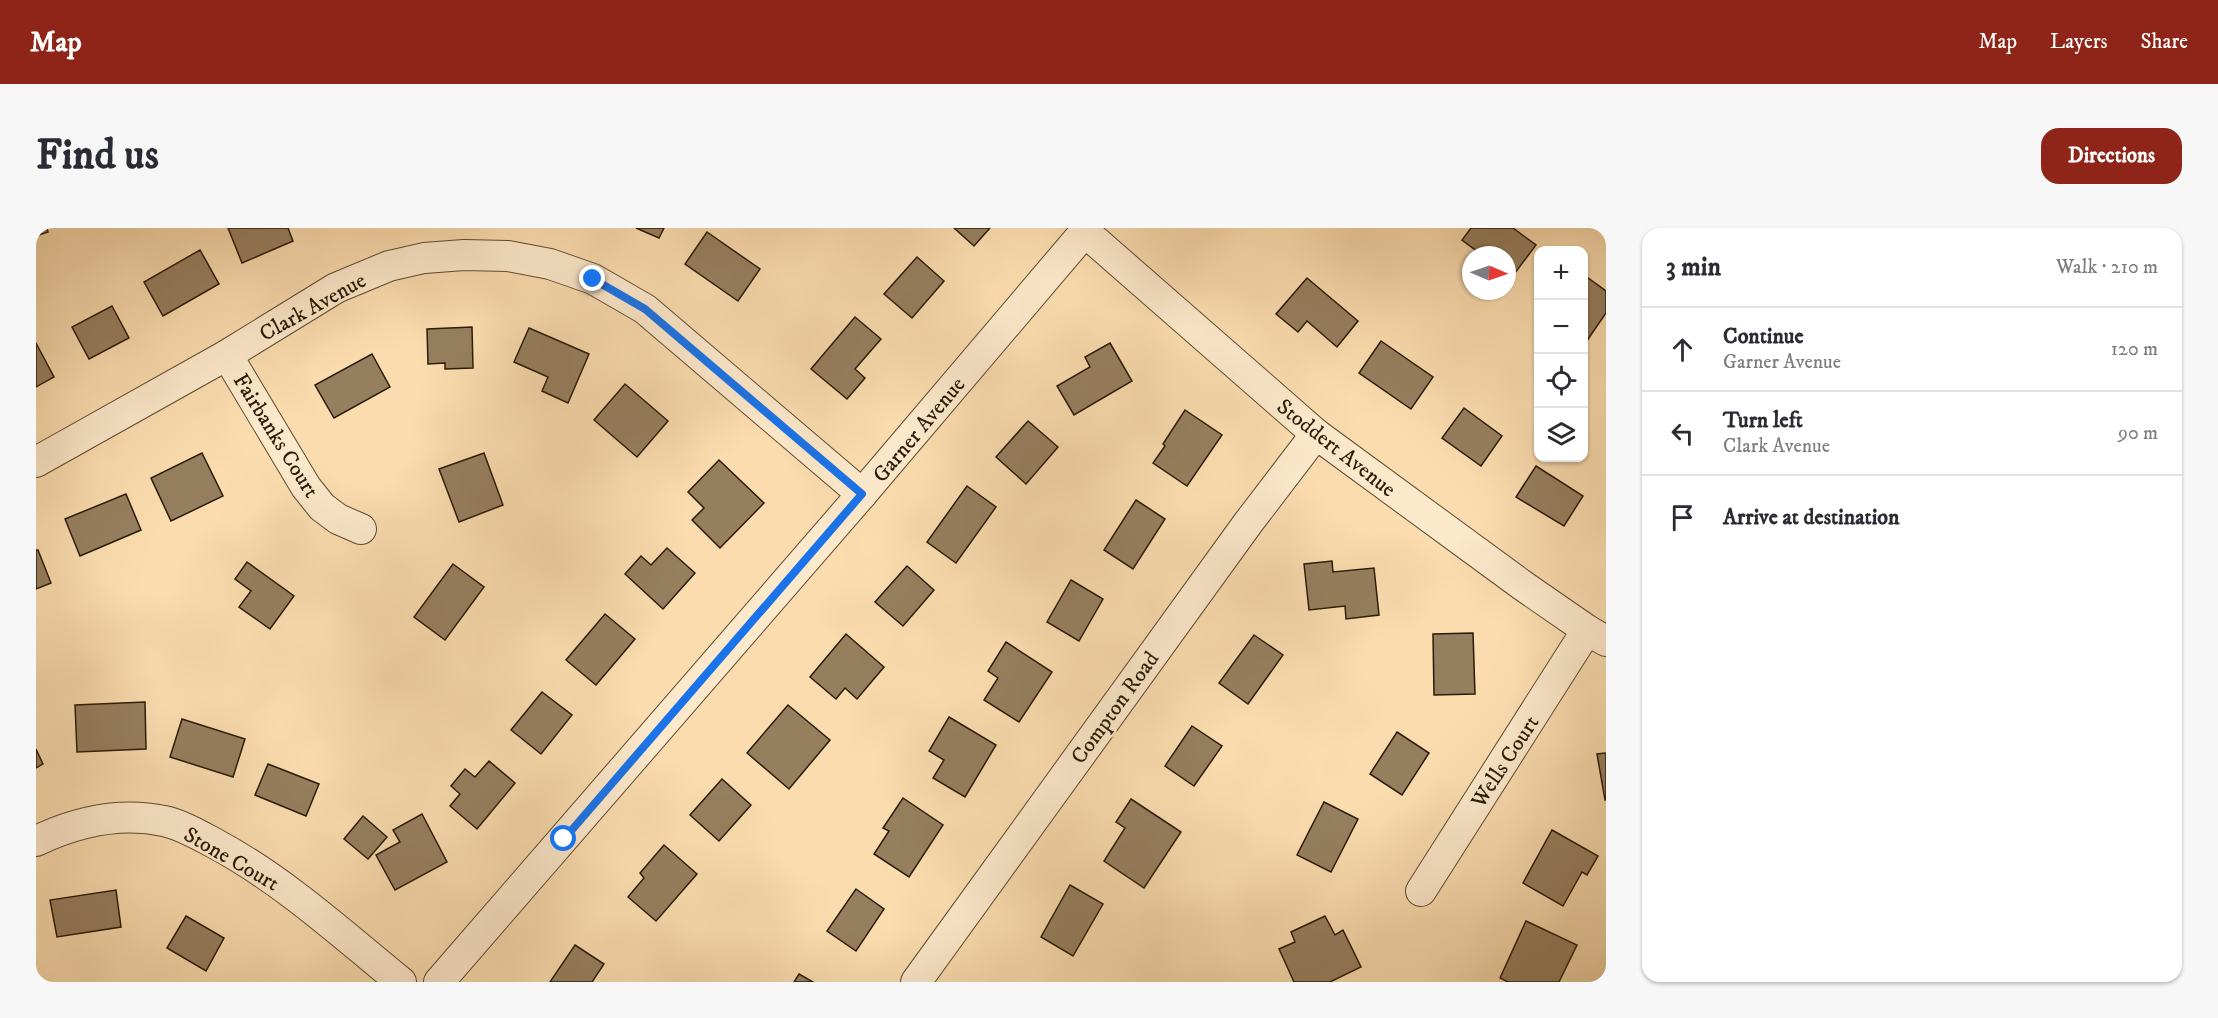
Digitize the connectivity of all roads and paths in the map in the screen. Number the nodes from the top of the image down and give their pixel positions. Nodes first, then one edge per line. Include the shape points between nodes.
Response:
1 (1087, 230) edge
2 (227, 355) junction
3 (1316, 434) junction
4 (36, 462) edge
5 (862, 494) junction
6 (361, 529) dead end
7 (1596, 636) edge
8 (36, 841) edge
9 (1421, 891) dead end
10 (401, 982) edge
11 (439, 982) edge
12 (915, 982) edge

1 - 3 street, Stoddert Avenue
1 - 5 street, Garner Avenue
2 - 4 street, Clark Avenue
2 - 5 street, Clark Avenue via 336,288 388,266 465,255 508,256 550,264 593,279 645,309
2 - 6 street, Fairbanks Court via 322,507
3 - 7 street, Stoddert Avenue
3 - 12 street, Compton Road
5 - 11 street, Garner Avenue
7 - 9 street, Wells Court
8 - 10 street, Stone Court via 63,828 109,819 164,821 190,830 306,903

